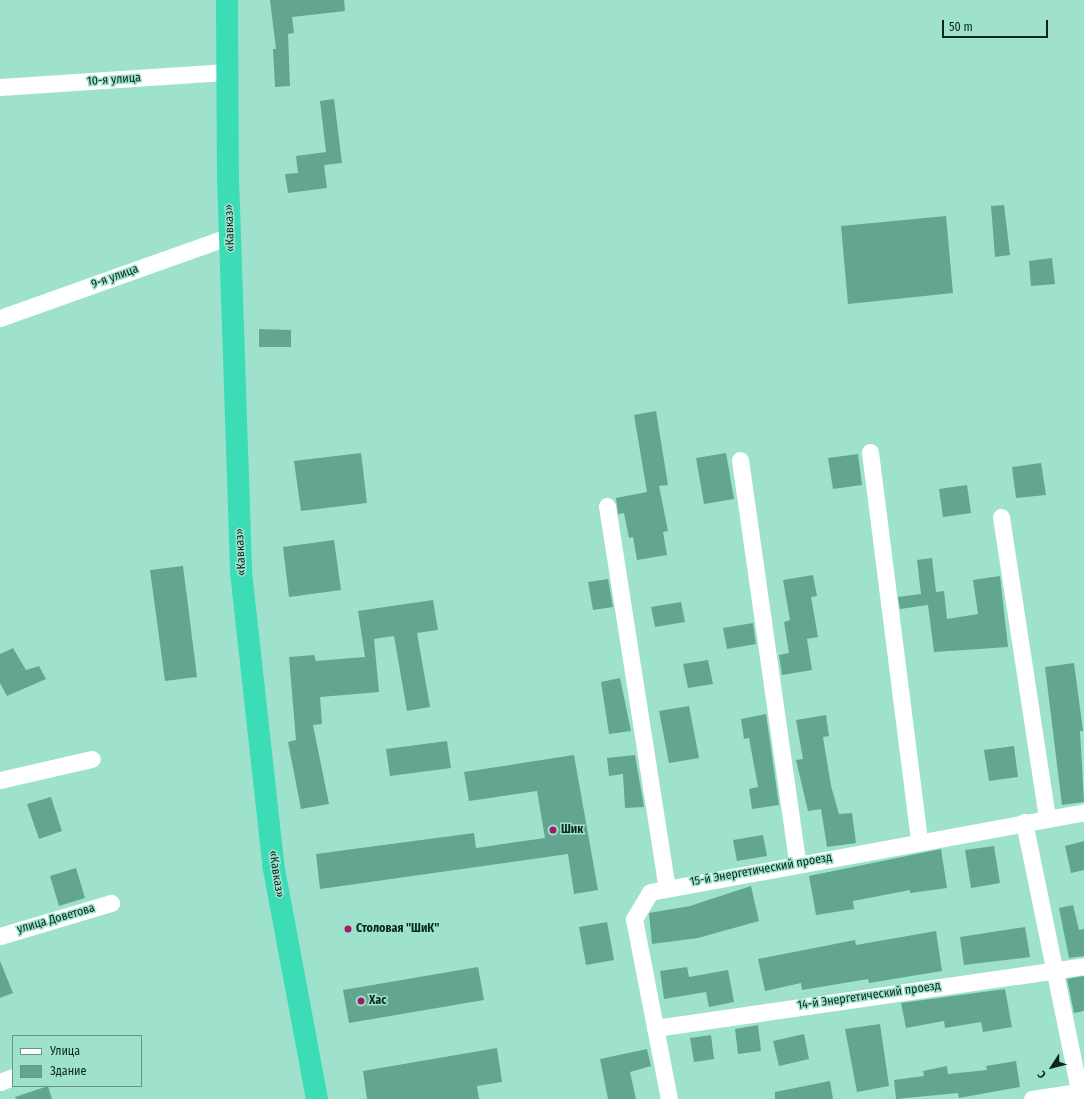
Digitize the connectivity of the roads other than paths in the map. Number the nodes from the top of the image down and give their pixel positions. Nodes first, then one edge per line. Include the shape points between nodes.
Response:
1 (227, 0) edge
2 (228, 72) junction
3 (0, 87) edge
4 (230, 236) junction
5 (0, 318) edge
6 (870, 452) dead end
7 (740, 460) dead end
8 (607, 506) dead end
9 (1001, 517) dead end
10 (92, 759) dead end
11 (0, 780) edge
12 (1084, 812) edge
13 (1047, 819) junction
14 (1024, 822) junction
15 (919, 842) junction
16 (798, 863) junction
17 (667, 887) junction
18 (111, 903) dead end
19 (0, 936) edge
20 (1084, 966) edge
21 (1054, 972) junction
22 (655, 1028) junction
23 (12, 1078) edge
24 (0, 1082) edge
25 (1081, 1094) edge
26 (317, 1099) edge
27 (669, 1099) edge
28 (1032, 1099) edge

1 - 2 highway, «Кавказ»
2 - 3 street, 10-я улица
2 - 4 highway, «Кавказ»
4 - 5 street, 9-я улица
4 - 26 highway, «Кавказ» via 241,572 273,864
6 - 15 street
7 - 16 street
8 - 17 street
9 - 13 street
10 - 11 street
12 - 13 street, 15-й Энергетический проезд
13 - 14 street, 15-й Энергетический проезд
14 - 15 street, 15-й Энергетический проезд
14 - 21 street
15 - 16 street, 15-й Энергетический проезд
16 - 17 street, 15-й Энергетический проезд
17 - 22 street, 15-й Энергетический проезд via 650,892 634,919
18 - 19 street, улица Доветова
20 - 21 street, 14-й Энергетический проезд
21 - 22 street, 14-й Энергетический проезд via 746,1012
21 - 25 street
22 - 27 street, 15-й Энергетический проезд
23 - 24 street
25 - 28 street

